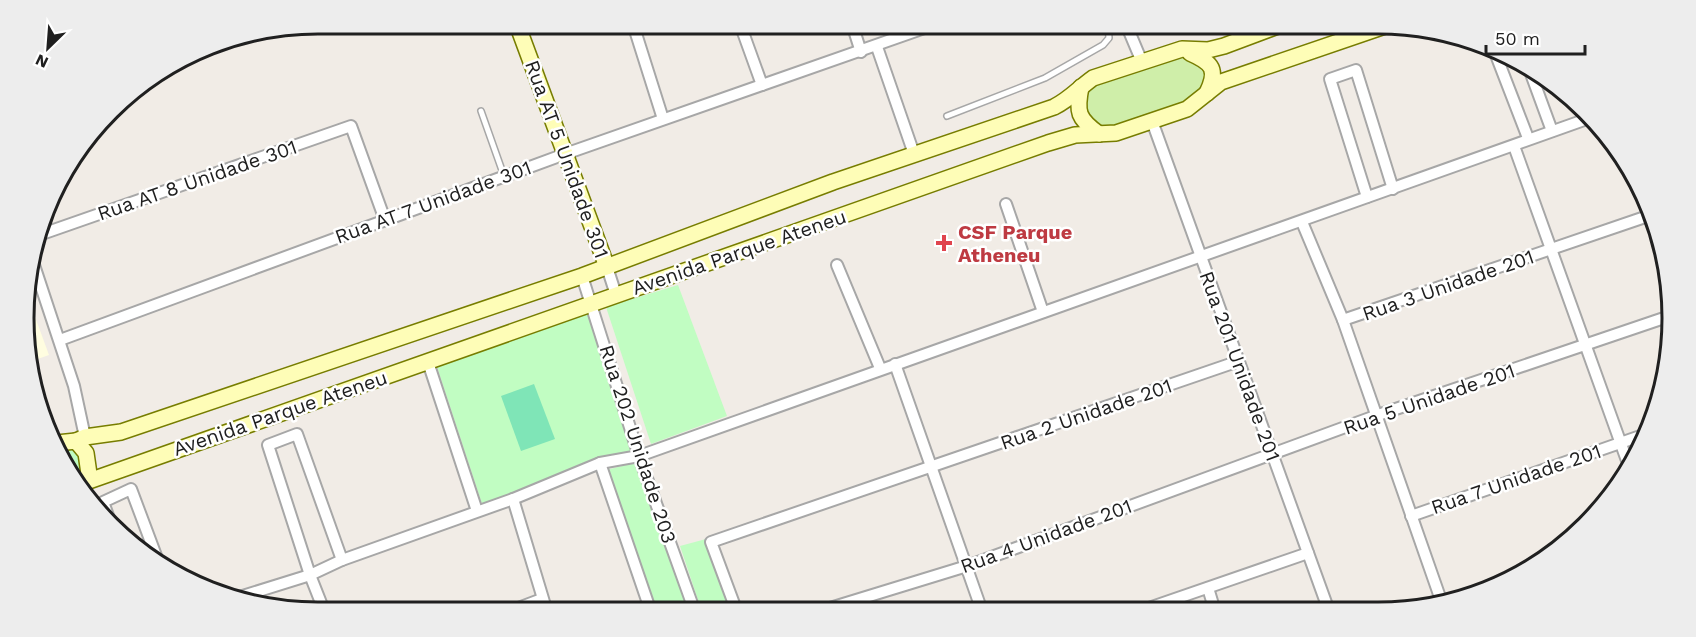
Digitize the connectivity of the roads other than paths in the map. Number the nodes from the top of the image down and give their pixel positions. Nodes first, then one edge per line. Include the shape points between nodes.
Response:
1 (521, 34) edge
2 (636, 34) edge
3 (744, 34) edge
4 (855, 34) edge
5 (910, 34) edge
6 (1109, 34) edge
7 (1130, 34) edge
8 (1254, 34) edge
9 (1362, 34) edge
10 (877, 47) junction
11 (1182, 49) junction
12 (861, 52) junction
13 (1142, 62) junction
14 (1499, 62) edge
15 (1533, 81) edge
16 (762, 85) junction
17 (1081, 87) junction
18 (1206, 96) junction
19 (481, 111) dead end
20 (947, 116) dead end
21 (663, 119) junction
22 (1152, 121) junction
23 (1581, 121) edge
24 (1552, 130) junction
25 (1099, 134) junction
26 (1527, 138) junction
27 (1514, 146) junction
28 (565, 154) junction
29 (914, 154) junction
30 (504, 176) junction
31 (1393, 189) junction
32 (1367, 197) junction
33 (1006, 204) dead end
34 (1643, 218) edge
35 (385, 220) junction
36 (1302, 222) junction
37 (48, 232) edge
38 (1553, 250) junction
39 (1200, 257) junction
40 (837, 265) dead end
41 (607, 267) junction
42 (38, 276) edge
43 (582, 276) junction
44 (616, 295) junction
45 (592, 303) junction
46 (1043, 312) junction
47 (1662, 319) edge
48 (1343, 320) junction
49 (60, 340) junction
50 (1586, 346) junction
51 (1239, 361) junction
52 (428, 362) junction
53 (895, 364) junction
54 (880, 368) junction
55 (1378, 415) junction
56 (1635, 437) edge
57 (80, 439) junction
58 (63, 442) edge
59 (1620, 442) junction
60 (1272, 453) junction
61 (639, 456) junction
62 (1625, 456) edge
63 (600, 464) junction
64 (933, 468) junction
65 (85, 480) edge
66 (87, 483) edge
67 (513, 499) junction
68 (104, 505) edge
69 (477, 511) junction
70 (1411, 516) junction
71 (154, 550) edge
72 (1308, 553) junction
73 (342, 560) junction
74 (967, 566) junction
75 (310, 575) junction
76 (1208, 588) junction
77 (248, 594) edge
78 (1439, 596) edge
79 (542, 599) junction
80 (321, 602) edge
81 (534, 602) edge
82 (543, 602) edge
83 (648, 602) edge
84 (691, 602) edge
85 (733, 602) edge
86 (850, 602) edge
87 (979, 602) edge
88 (1167, 602) edge
89 (1212, 602) edge
90 (1326, 602) edge

1 - 28 street, Rua AT 5 Unidade 301
2 - 21 street
3 - 16 street
4 - 12 street
5 - 10 street, Rua AT 7 Unidade 301
6 - 20 lane via 1103,45 1045,78
7 - 13 street
8 - 11 street, Avenida Parque Ateneu via 1208,50
9 - 18 street, Avenida Parque Ateneu via 1221,82
10 - 12 street, Rua AT 7 Unidade 301
10 - 29 street
11 - 13 street, Avenida Parque Ateneu
11 - 18 street via 1206,60 1213,70
12 - 16 street, Rua AT 7 Unidade 301
13 - 17 street, Avenida Parque Ateneu via 1093,78
14 - 26 street
15 - 24 street
16 - 21 street, Rua AT 7 Unidade 301
17 - 25 street via 1077,106 1083,123
17 - 29 street, Avenida Parque Ateneu via 1072,98 1054,107
18 - 22 street, Avenida Parque Ateneu via 1187,109
19 - 30 lane
21 - 28 street, Rua AT 7 Unidade 301
22 - 25 street, Avenida Parque Ateneu via 1116,133
22 - 39 street, Rua 201 Unidade 201
23 - 24 street
24 - 26 street
25 - 44 street, Avenida Parque Ateneu via 1075,135 1048,143
26 - 27 street
27 - 31 street
27 - 38 street, Rua 3 Unidade 201
28 - 30 street, Rua AT 7 Unidade 301
28 - 41 street, Rua AT 5 Unidade 301
29 - 41 street, Avenida Parque Ateneu
30 - 35 street, Rua AT 7 Unidade 301
31 - 32 street
31 - 32 street via 1356,70 1330,79
32 - 36 street
33 - 46 street
34 - 38 street, Rua 3 Unidade 201
35 - 37 street, Rua AT 8 Unidade 301 via 351,126
35 - 49 street, Rua AT 7 Unidade 301
36 - 39 street
36 - 48 street
38 - 48 street, Rua 3 Unidade 201
38 - 50 street
39 - 46 street
39 - 51 street, Rua 201 Unidade 201
40 - 54 street
41 - 43 street, Avenida Parque Ateneu
41 - 44 street, Rua AT 5 Unidade 301
42 - 49 street
43 - 45 street, Rua 202 Unidade 203
43 - 57 street, Avenida Parque Ateneu via 121,432
44 - 45 street, Avenida Parque Ateneu
45 - 52 street, Avenida Parque Ateneu
45 - 61 street, Rua 202 Unidade 203
46 - 53 street
47 - 50 street, Rua 5 Unidade 201
48 - 55 street
49 - 57 street
50 - 55 street, Rua 5 Unidade 201
50 - 59 street, Rua 7 Unidade 201
51 - 60 street, Rua 201 Unidade 201
51 - 64 street, Rua 2 Unidade 201
52 - 66 street, Avenida Parque Ateneu
52 - 69 street
53 - 54 street
53 - 64 street
54 - 61 street
55 - 60 street, Rua 5 Unidade 201
55 - 70 street
56 - 59 street, Rua 7 Unidade 201
57 - 58 street, Avenida Parque Ateneu
57 - 65 street via 89,474
59 - 62 street
59 - 70 street, Rua 7 Unidade 201
60 - 72 street, Rua 201 Unidade 201
60 - 74 street, Rua 4 Unidade 201
61 - 63 street
61 - 84 street, Rua 202 Unidade 203
63 - 67 street
63 - 83 street
64 - 74 street
64 - 85 street, Rua 2 Unidade 201 via 711,543
67 - 69 street
67 - 79 street
68 - 71 street via 131,489
69 - 73 street
70 - 78 street
72 - 76 street
72 - 90 street, Rua 201 Unidade 201
73 - 75 street
73 - 75 street via 297,434 268,445
74 - 86 street, Rua 4 Unidade 201
74 - 87 street
75 - 77 street
75 - 80 street
76 - 88 street
76 - 89 street
79 - 81 street
79 - 82 street

